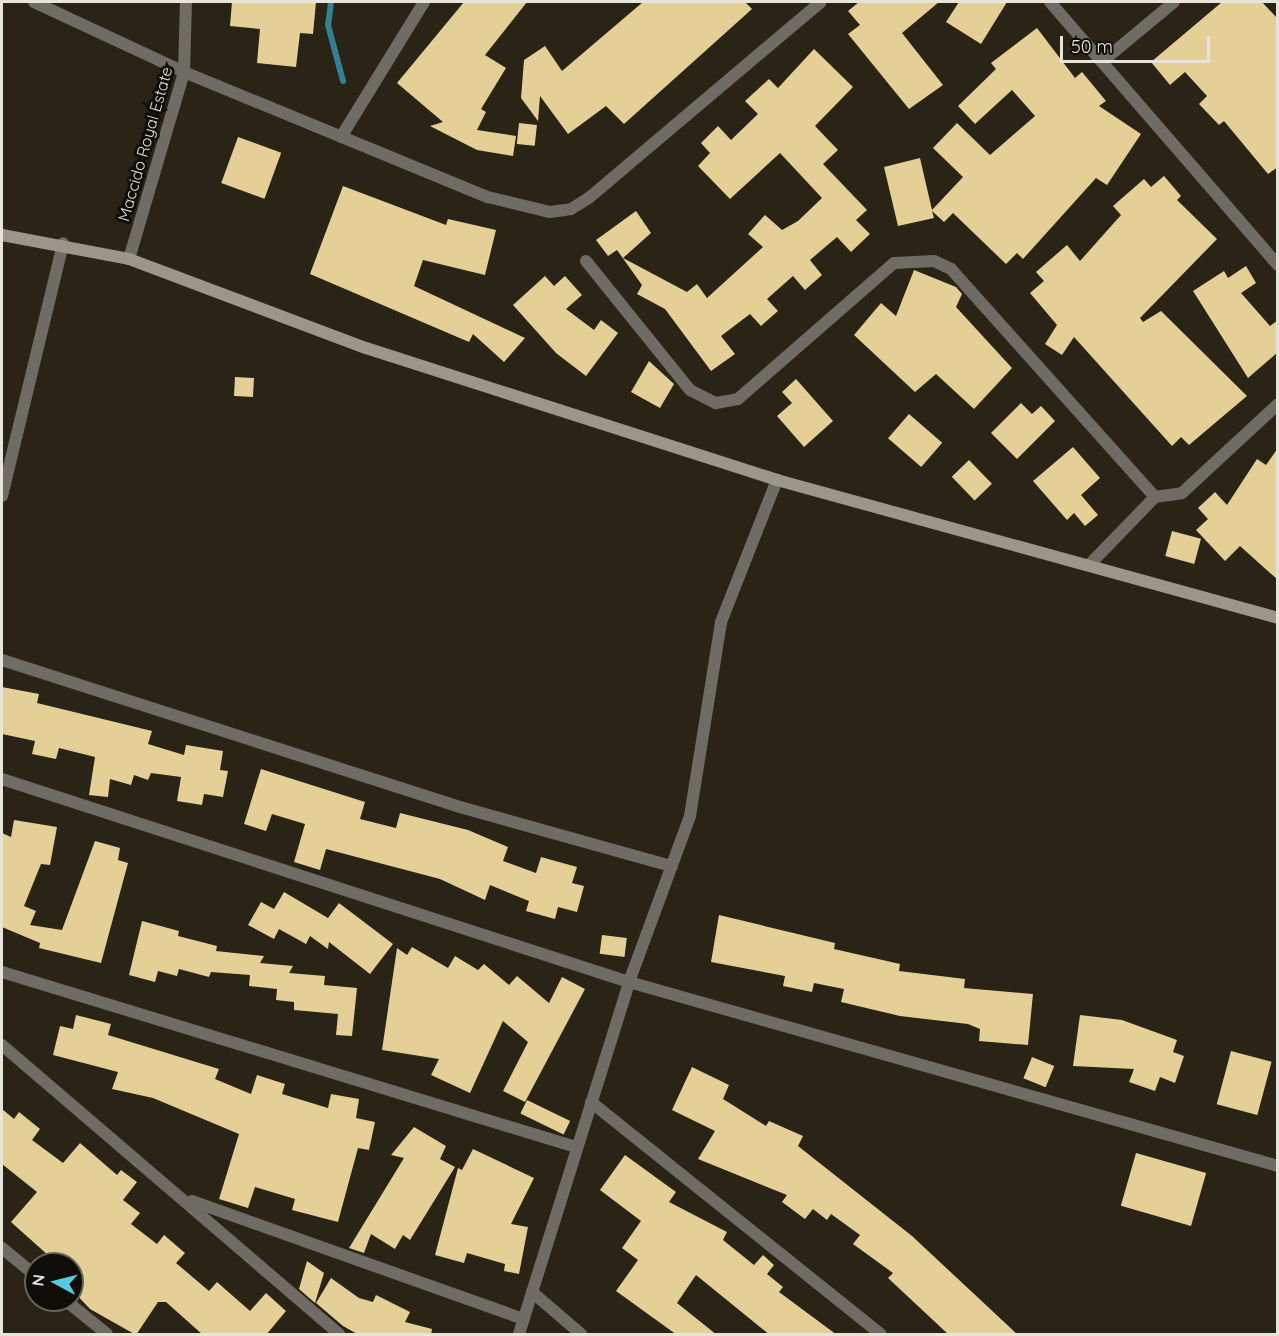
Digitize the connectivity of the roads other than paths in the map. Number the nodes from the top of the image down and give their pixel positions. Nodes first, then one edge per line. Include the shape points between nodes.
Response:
1 (34, 2) edge
2 (186, 2) edge
3 (424, 2) edge
4 (821, 2) edge
5 (1050, 2) edge
6 (1174, 2) edge
7 (1103, 61) junction
8 (184, 72) junction
9 (341, 137) junction
10 (2, 235) edge
11 (63, 243) junction
12 (129, 259) junction
13 (586, 261) dead end
14 (1278, 265) edge
15 (1278, 404) edge
16 (777, 480) junction
17 (2, 496) edge
18 (1155, 497) junction
19 (1090, 564) junction
20 (1278, 618) edge
21 (2, 660) edge
22 (2, 779) edge
23 (672, 866) junction
24 (2, 972) edge
25 (629, 982) junction
26 (2, 1045) edge
27 (591, 1102) junction
28 (576, 1147) junction
29 (1278, 1166) edge
30 (185, 1199) junction
31 (2, 1248) edge
32 (24, 1266) edge
33 (532, 1292) junction
34 (79, 1312) edge
35 (524, 1319) junction
36 (107, 1335) edge
37 (339, 1335) edge
38 (519, 1335) edge
39 (581, 1335) edge
40 (882, 1335) edge

1 - 8 street
2 - 8 street, Maccido Royal Estate
3 - 9 street
4 - 9 street via 571,209 528,209 488,197
5 - 7 street
6 - 7 street
7 - 14 street
8 - 9 street
8 - 12 street, Maccido Royal Estate
10 - 11 street
11 - 12 street
11 - 17 street
12 - 16 street via 366,348
13 - 18 street via 690,390 716,403 738,399 894,263 934,261 951,269
15 - 18 street via 1182,493
16 - 19 street
16 - 23 street via 721,622 690,816
18 - 19 street
19 - 20 street
21 - 23 street via 460,807
22 - 25 street
23 - 25 street
24 - 28 street
25 - 27 street
25 - 29 street
26 - 30 street
27 - 28 street
27 - 40 street
28 - 33 street
30 - 35 street
30 - 37 street
31 - 32 street
33 - 35 street
33 - 39 street
34 - 36 street
35 - 38 street

